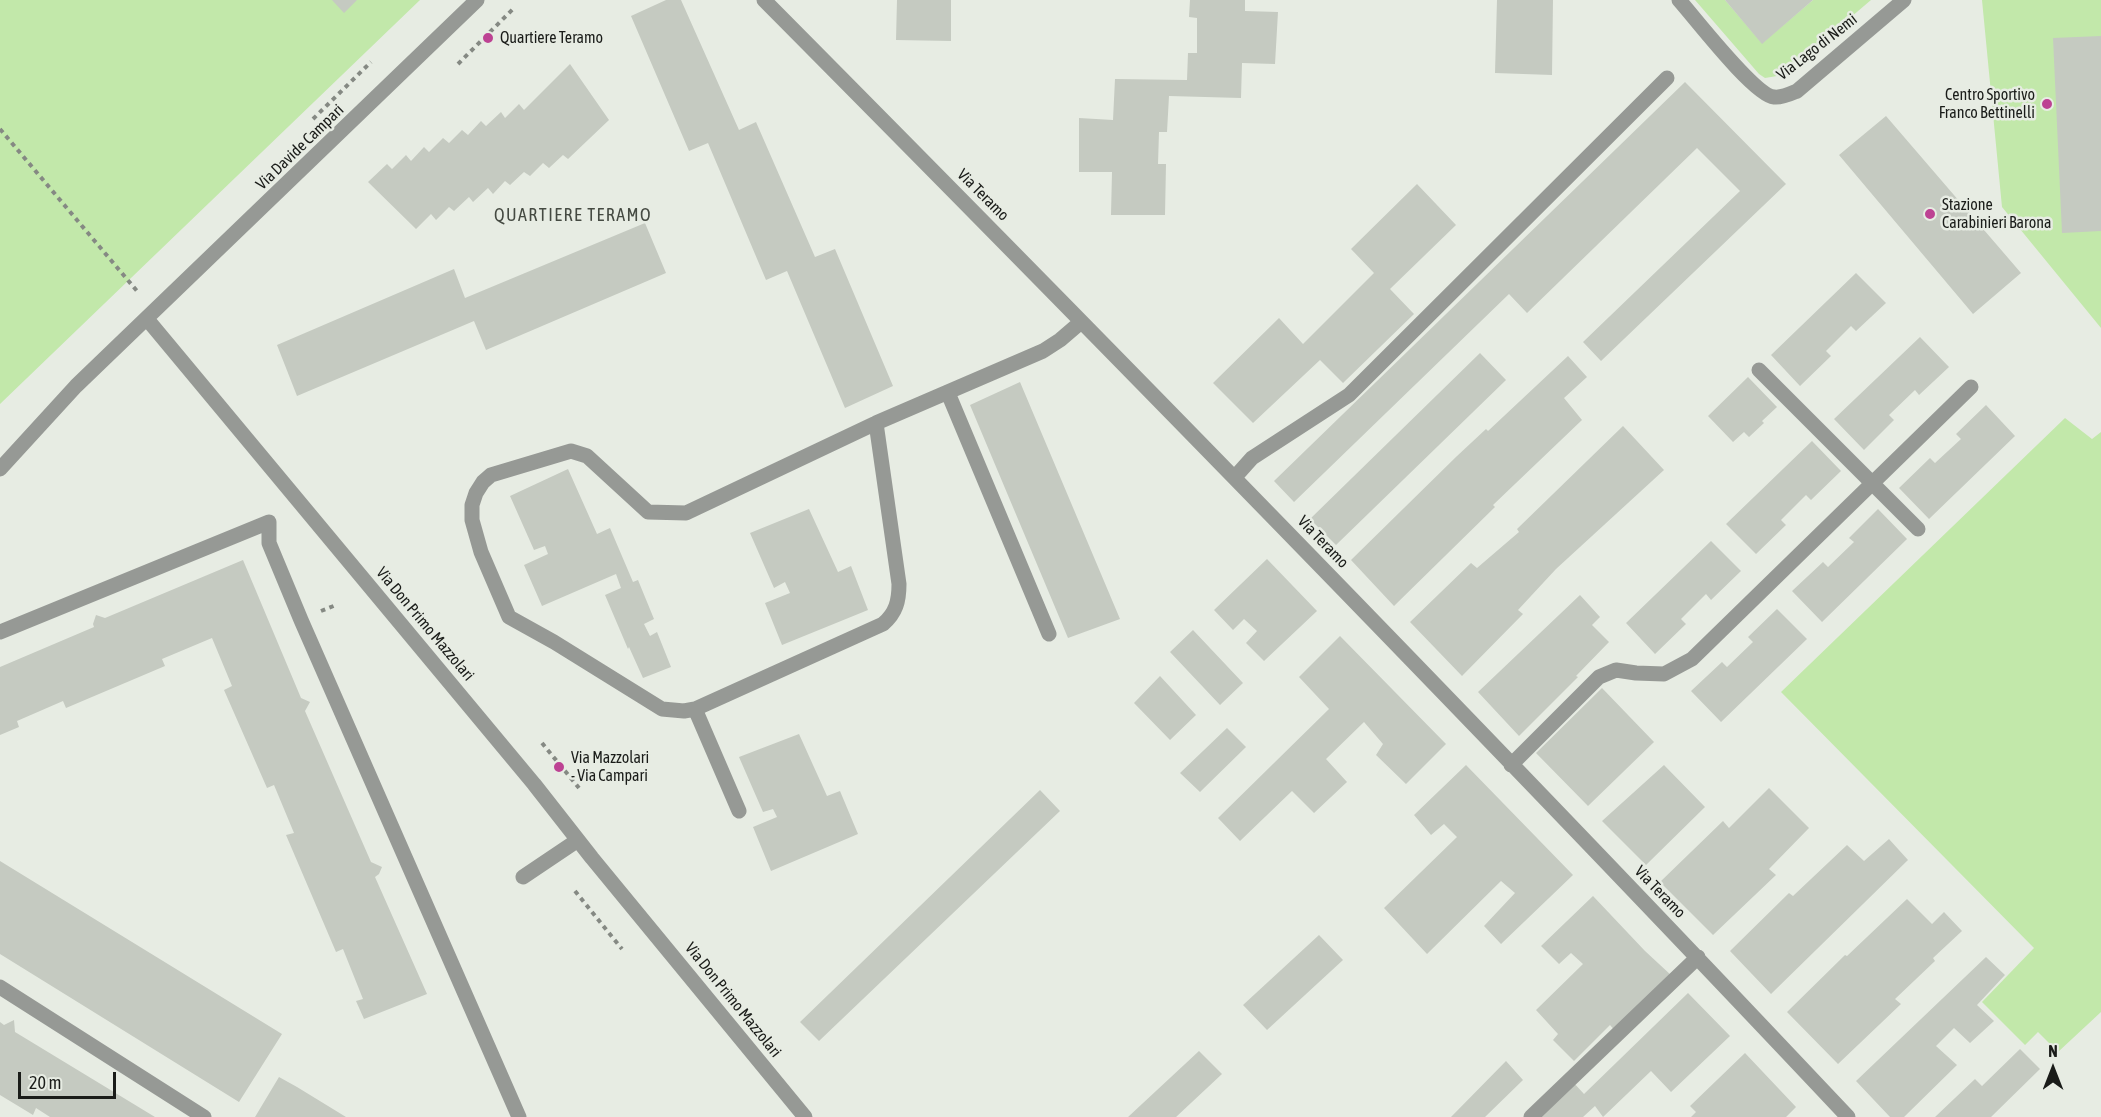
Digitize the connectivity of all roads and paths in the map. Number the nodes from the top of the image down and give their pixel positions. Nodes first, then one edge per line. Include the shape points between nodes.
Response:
1 (477, 0) edge
2 (764, 0) edge
3 (1679, 0) edge
4 (1902, 0) edge
5 (514, 8) dead end
6 (371, 63) dead end
7 (458, 64) dead end
8 (1667, 78) dead end
9 (313, 119) dead end
10 (0, 129) edge
11 (137, 291) dead end
12 (147, 319) junction
13 (1081, 322) junction
14 (1760, 370) dead end
15 (1971, 387) dead end
16 (948, 393) junction
17 (876, 423) junction
18 (0, 469) edge
19 (1235, 477) junction
20 (1873, 483) junction
21 (1918, 529) dead end
22 (0, 632) edge
23 (1049, 634) dead end
24 (695, 709) junction
25 (542, 743) dead end
26 (1511, 765) junction
27 (579, 788) dead end
28 (739, 811) dead end
29 (578, 840) junction
30 (523, 877) dead end
31 (575, 891) dead end
32 (622, 949) dead end
33 (1698, 957) junction
34 (0, 987) edge
35 (204, 1117) edge
36 (519, 1117) edge
37 (805, 1117) edge
38 (1531, 1117) edge
39 (1848, 1117) edge

1 - 12 street, Via Davide Campari
2 - 13 street, Via Teramo
3 - 4 street, Via Lago di Nemi via 1755,87 1774,97 1797,91
5 - 7 path
6 - 9 path
8 - 19 street via 1349,395 1252,458
10 - 11 path
12 - 18 street via 76,386
12 - 29 street, Via Don Primo Mazzolari
13 - 16 street via 1043,351
13 - 19 street, Via Teramo
14 - 20 street
15 - 20 street
16 - 17 street
16 - 23 street
17 - 24 street via 899,584 897,606 891,617 884,624
17 - 24 street via 686,513 648,512 587,456 572,451 491,475 476,493 472,520 509,617 662,709
19 - 26 street, Via Teramo
20 - 21 street
20 - 26 street via 1692,659 1664,674 1616,670 1599,677
22 - 36 street via 269,522 269,543 301,620
24 - 28 street
25 - 27 path
26 - 33 street, Via Teramo
29 - 30 street
29 - 37 street, Via Don Primo Mazzolari
31 - 32 path
33 - 38 street
33 - 39 street, Via Teramo
34 - 35 street

